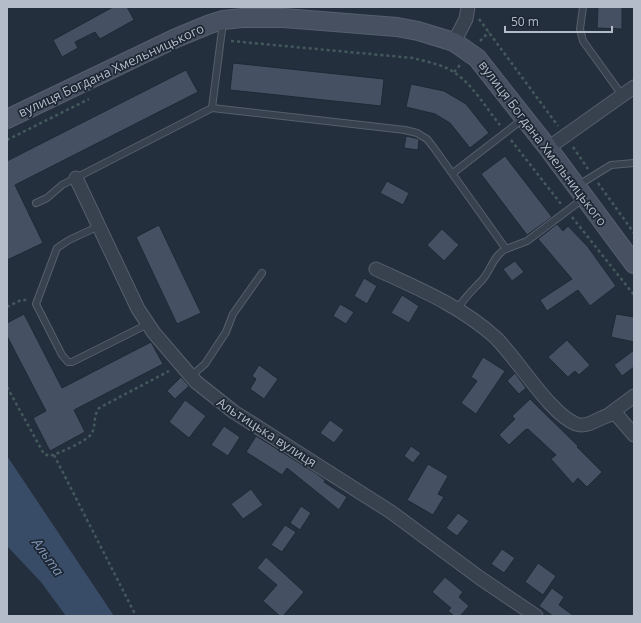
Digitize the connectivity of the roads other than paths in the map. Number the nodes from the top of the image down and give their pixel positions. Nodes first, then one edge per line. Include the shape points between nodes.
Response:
1 (583, 7) edge
2 (471, 10) edge
3 (226, 14) edge
4 (454, 42) junction
5 (634, 87) edge
6 (622, 95) junction
7 (212, 108) junction
8 (525, 117) junction
9 (7, 119) edge
10 (548, 148) junction
11 (634, 163) edge
12 (453, 173) junction
13 (76, 178) junction
14 (581, 192) junction
15 (36, 204) dead end
16 (99, 226) junction
17 (506, 249) junction
18 (629, 253) edge
19 (376, 269) dead end
20 (262, 273) dead end
21 (458, 308) junction
22 (148, 324) junction
23 (191, 376) junction
24 (634, 396) edge
25 (611, 413) junction
26 (634, 435) edge
27 (536, 616) edge

1 - 6 lane via 580,28 583,41
2 - 4 street
3 - 4 main road, вулиця Богдана Хмельницького via 242,18 284,18 397,27
3 - 7 lane via 219,40
3 - 9 main road, вулиця Богдана Хмельницького
4 - 8 main road, вулиця Богдана Хмельницького via 477,58
5 - 6 street
6 - 10 street
7 - 12 lane via 417,133 427,139
7 - 13 lane
8 - 10 main road, вулиця Богдана Хмельницького
8 - 12 lane
10 - 14 main road, вулиця Богдана Хмельницького
11 - 14 lane via 611,165 593,176
12 - 17 lane
13 - 15 lane
13 - 16 street, Альтицька вулиця
14 - 17 lane via 566,211 527,241
14 - 18 main road, вулиця Богдана Хмельницького
16 - 22 street, Альтицька вулиця via 130,294
16 - 22 lane via 57,248 36,304 68,362 77,360
17 - 21 lane via 498,255
19 - 21 street
20 - 23 lane via 233,314 226,332 205,364
21 - 25 street via 501,344 553,406 568,419 585,425
22 - 23 street, Альтицька вулиця via 180,366
23 - 27 street, Альтицька вулиця via 229,408 391,512
24 - 25 street
25 - 26 street via 620,416

